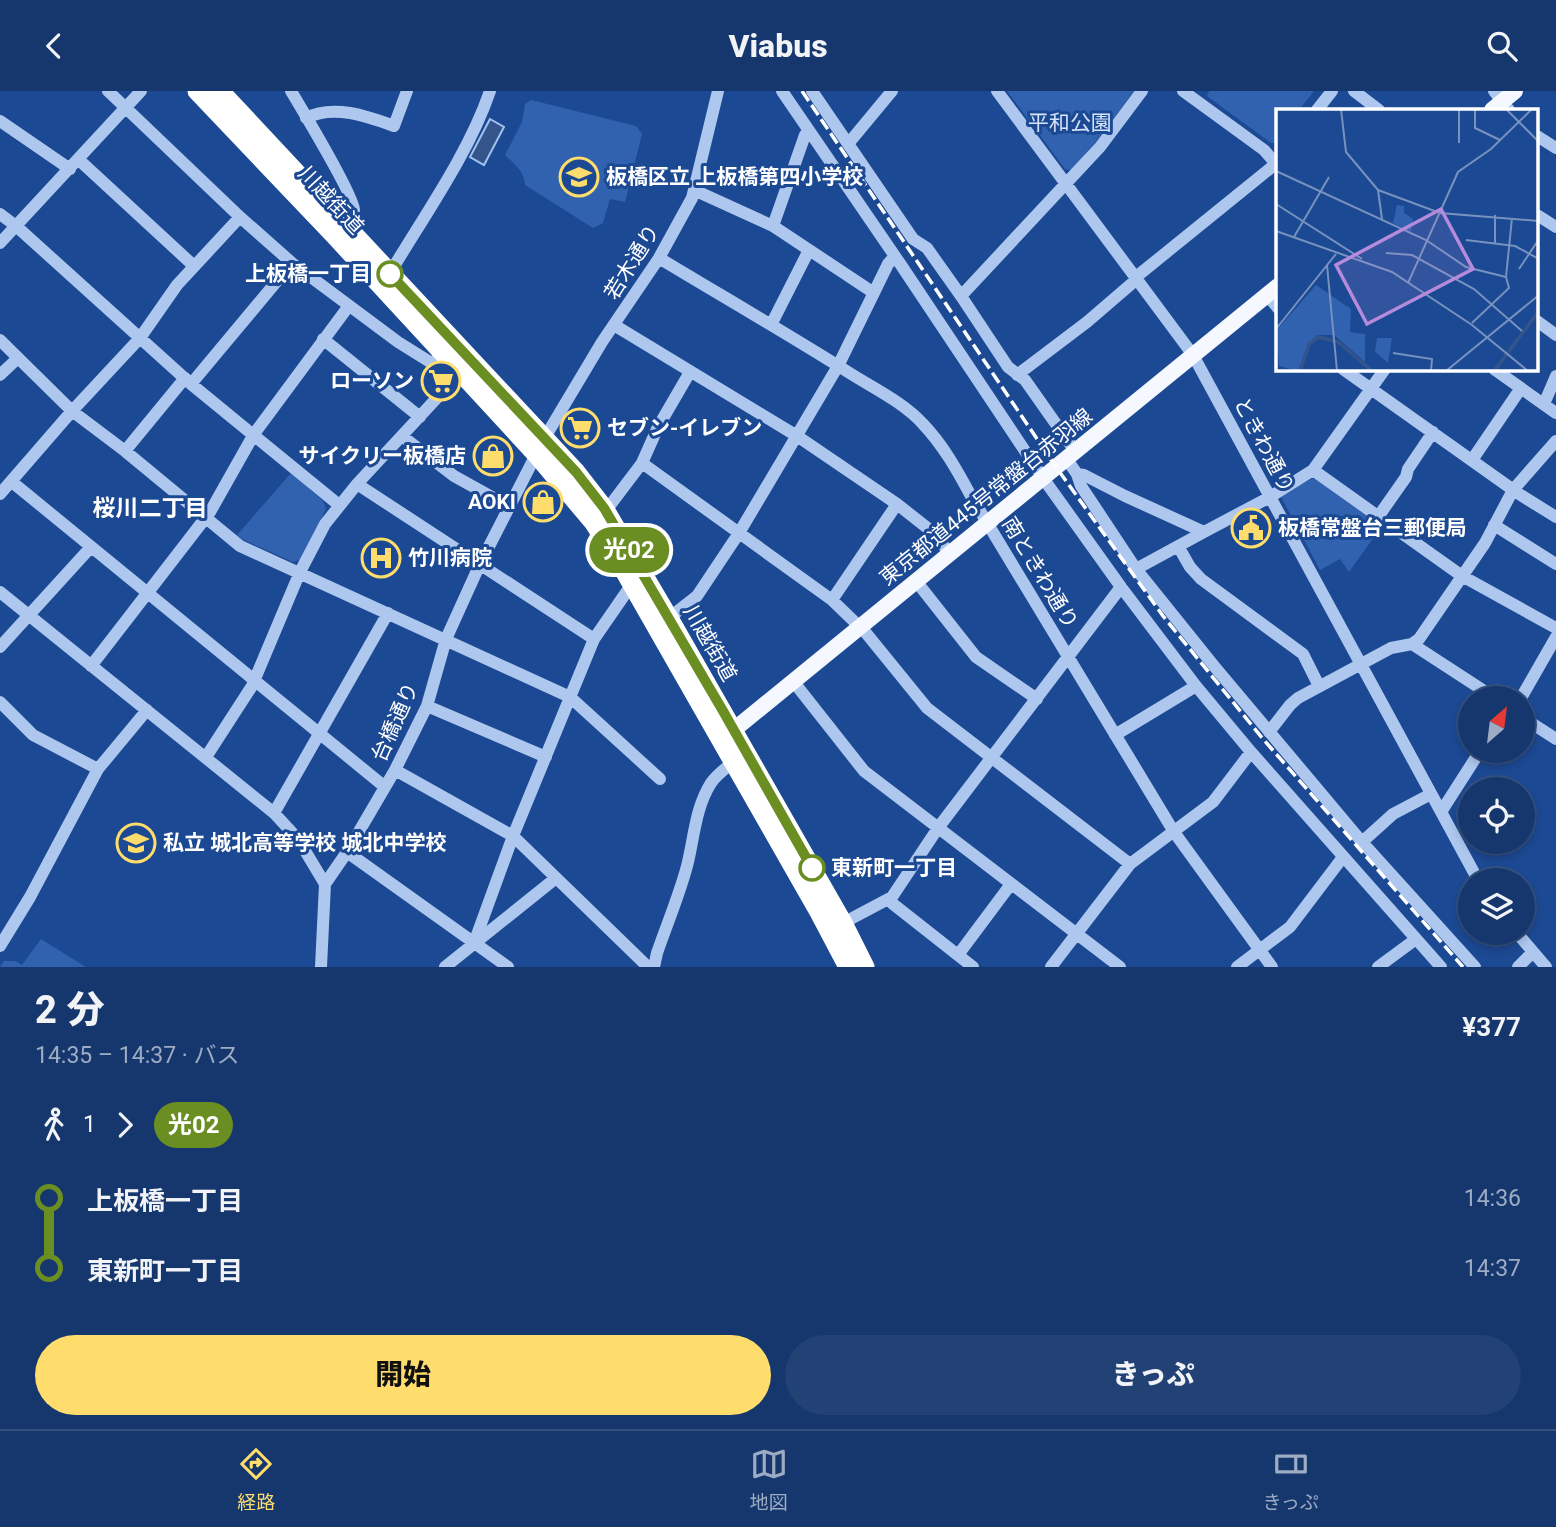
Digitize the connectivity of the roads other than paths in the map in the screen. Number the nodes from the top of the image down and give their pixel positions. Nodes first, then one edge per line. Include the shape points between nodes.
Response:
1 (108, 91) edge
2 (141, 91) edge
3 (197, 91) edge
4 (220, 91) edge
5 (291, 91) edge
6 (407, 91) edge
7 (490, 91) edge
8 (718, 91) edge
9 (782, 91) edge
10 (812, 91) edge
11 (892, 91) edge
12 (997, 91) edge
13 (1142, 91) edge
14 (1183, 91) edge
15 (1332, 91) edge
16 (1354, 91) edge
17 (1515, 91) edge
18 (1499, 103) edge
19 (126, 107) junction
20 (1319, 109) edge
21 (1379, 109) edge
22 (306, 118) junction
23 (0, 121) edge
24 (809, 132) junction
25 (1538, 137) edge
26 (848, 144) junction
27 (1556, 148) edge
28 (1276, 163) edge
29 (74, 164) junction
30 (1276, 165) edge
31 (1065, 184) junction
32 (694, 190) junction
33 (0, 214) edge
34 (1538, 216) edge
35 (240, 217) junction
36 (16, 226) junction
37 (773, 226) junction
38 (1556, 227) edge
39 (340, 231) junction
40 (0, 243) edge
41 (809, 250) junction
42 (894, 257) junction
43 (659, 258) junction
44 (292, 263) junction
45 (194, 266) junction
46 (390, 274) junction
47 (1136, 278) junction
48 (1272, 291) edge
49 (874, 293) junction
50 (961, 296) junction
51 (348, 307) junction
52 (1538, 322) edge
53 (614, 325) junction
54 (771, 325) junction
55 (1556, 335) edge
56 (140, 338) junction
57 (323, 339) junction
58 (0, 340) edge
59 (445, 355) junction
60 (1193, 355) junction
61 (18, 358) junction
62 (838, 366) junction
63 (468, 368) junction
64 (1346, 371) edge
65 (1384, 371) edge
66 (1497, 371) edge
67 (690, 372) junction
68 (0, 375) edge
69 (1017, 375) junction
70 (1556, 376) edge
71 (188, 381) junction
72 (1521, 388) junction
73 (1371, 389) junction
74 (1544, 404) junction
75 (72, 411) junction
76 (1556, 413) edge
77 (420, 417) junction
78 (1433, 432) junction
79 (254, 434) junction
80 (402, 436) junction
81 (797, 436) junction
82 (1556, 441) edge
83 (540, 447) junction
84 (125, 451) junction
85 (1071, 455) junction
86 (1472, 460) junction
87 (642, 463) junction
88 (1313, 470) junction
89 (1077, 474) junction
90 (1043, 478) junction
91 (12, 482) junction
92 (357, 484) junction
93 (1513, 490) junction
94 (0, 494) edge
95 (1270, 497) junction
96 (897, 503) junction
97 (339, 506) junction
98 (510, 507) junction
99 (604, 508) junction
100 (206, 517) junction
101 (1378, 517) junction
102 (1556, 517) edge
103 (987, 523) junction
104 (1494, 525) junction
105 (1204, 532) junction
106 (739, 533) junction
107 (1178, 546) junction
108 (91, 547) junction
109 (950, 554) junction
110 (480, 564) junction
111 (1556, 564) edge
112 (1136, 569) junction
113 (300, 572) junction
114 (1462, 576) junction
115 (916, 581) junction
116 (632, 585) junction
117 (1121, 587) junction
118 (0, 592) edge
119 (147, 593) junction
120 (832, 600) junction
121 (388, 613) junction
122 (29, 615) junction
123 (669, 618) junction
124 (860, 627) junction
125 (1556, 628) edge
126 (1556, 637) edge
127 (446, 639) junction
128 (594, 639) junction
129 (1412, 644) junction
130 (0, 647) edge
131 (1069, 658) junction
132 (1360, 664) junction
133 (91, 666) junction
134 (254, 680) junction
135 (793, 681) junction
136 (1196, 685) junction
137 (1319, 686) junction
138 (1477, 686) edge
139 (1528, 686) edge
140 (570, 697) junction
141 (1037, 699) junction
142 (0, 702) edge
143 (427, 706) junction
144 (147, 710) junction
145 (1535, 725) edge
146 (1269, 732) junction
147 (320, 734) junction
148 (1115, 735) junction
149 (727, 736) junction
150 (1556, 739) edge
151 (1251, 752) junction
152 (206, 757) junction
153 (545, 757) junction
154 (739, 757) junction
155 (992, 758) junction
156 (1472, 763) edge
157 (98, 769) junction
158 (395, 770) junction
159 (660, 779) dead end
160 (385, 787) junction
161 (1431, 794) junction
162 (274, 813) junction
163 (1441, 813) junction
164 (938, 828) junction
165 (1174, 832) junction
166 (513, 836) junction
167 (1362, 842) junction
168 (347, 852) junction
169 (1343, 857) junction
170 (1130, 864) junction
171 (1471, 868) edge
172 (556, 878) junction
173 (325, 884) junction
174 (1011, 884) junction
175 (889, 899) junction
176 (843, 923) junction
177 (1077, 934) junction
178 (1416, 939) junction
179 (1, 940) edge
180 (474, 943) junction
181 (1527, 945) edge
182 (1260, 951) junction
183 (1533, 952) junction
184 (958, 955) junction
185 (321, 967) edge
186 (445, 967) edge
187 (508, 967) edge
188 (652, 967) edge
189 (848, 967) edge
190 (865, 967) edge
191 (973, 967) edge
192 (1051, 967) edge
193 (1120, 967) edge
194 (1237, 967) edge
195 (1272, 967) edge
196 (1378, 967) edge
197 (1441, 967) edge
198 (1475, 967) edge
199 (1518, 967) edge
200 (1546, 967) edge

1 - 19 street
2 - 19 street
3 - 39 highway, 川越街道
4 - 39 highway, 川越街道
5 - 22 street
6 - 22 street via 394,126 366,115 334,112
7 - 46 street via 481,118
8 - 32 street, 若木通り
9 - 24 street
10 - 26 street
11 - 26 street
12 - 31 street, ときわ通り
13 - 31 street via 1100,148
14 - 28 street
15 - 20 street
16 - 21 street
17 - 18 main road
19 - 29 street
19 - 35 street
22 - 39 street via 354,206
23 - 29 street
24 - 37 street
24 - 42 street
25 - 27 street
26 - 50 street via 913,239 927,249
29 - 36 street
29 - 45 street
30 - 47 street
31 - 47 street, ときわ通り
31 - 50 street
32 - 37 street
32 - 43 street, 若木通り
33 - 36 street
34 - 38 street
35 - 44 street
35 - 45 street
36 - 40 street
36 - 56 street
37 - 41 street
39 - 46 highway, 川越街道
39 - 59 highway, 川越街道
41 - 49 street
41 - 54 street
42 - 49 street
42 - 90 street
43 - 53 street, 若木通り
43 - 54 street, 南ときわ通り
44 - 51 street
44 - 71 street
45 - 56 street
46 - 63 highway, 川越街道
47 - 60 street, ときわ通り
47 - 69 street
48 - 60 main road, 東京都道445号常盤台赤羽線
49 - 62 street
50 - 69 street
51 - 57 street
51 - 59 street via 430,362
52 - 55 street
53 - 67 street
53 - 83 street, 若木通り
54 - 62 street, 南ときわ通り
56 - 71 street
56 - 75 street
57 - 77 street
57 - 79 street
58 - 61 street
59 - 63 highway, 川越街道
60 - 85 main road, 東京都道445号常盤台赤羽線
60 - 95 street, ときわ通り
61 - 68 street
61 - 75 street
62 - 81 street
62 - 103 street, 南ときわ通り via 922,422 955,466
63 - 77 street
63 - 83 highway, 川越街道
64 - 73 street
65 - 73 street
66 - 72 street
67 - 81 street
67 - 87 street
69 - 85 street via 1025,380
70 - 74 street
71 - 79 street
71 - 84 street
72 - 74 street
72 - 86 street
73 - 78 street
73 - 88 street
74 - 76 street
75 - 84 street
75 - 91 street
77 - 80 street
78 - 86 street
78 - 101 street
79 - 97 street
79 - 100 street
80 - 92 street
80 - 98 street via 454,475
81 - 96 street
81 - 106 street
82 - 93 street
83 - 98 street, 台橋通り
83 - 99 highway, 川越街道 via 576,472
83 - 116 highway, 川越街道
84 - 100 street
85 - 89 street
85 - 90 main road, 東京都道445号常盤台赤羽線
86 - 93 street
87 - 99 street
87 - 106 street
88 - 95 street
88 - 101 street
89 - 105 street
89 - 112 street
90 - 103 main road, 東京都道445号常盤台赤羽線
90 - 117 street
91 - 94 street
91 - 108 street
92 - 97 street
92 - 110 street
93 - 102 street
93 - 104 street
95 - 105 street
95 - 132 street, ときわ通り
96 - 109 street
96 - 120 street
97 - 113 street
98 - 110 street, 台橋通り
99 - 123 highway, 川越街道
100 - 113 street via 240,546
100 - 119 street
101 - 114 street
103 - 109 main road, 東京都道445号常盤台赤羽線
103 - 131 street, 南ときわ通り
104 - 111 street
104 - 114 street
105 - 107 street
106 - 120 street
106 - 123 street via 697,596
107 - 112 street
107 - 137 street via 1201,579 1303,654
108 - 119 street
108 - 122 street
109 - 115 main road, 東京都道445号常盤台赤羽線
110 - 127 street, 台橋通り
110 - 128 street
112 - 146 street
113 - 121 street
113 - 134 street
114 - 125 street
114 - 129 street
115 - 124 main road, 東京都道445号常盤台赤羽線
115 - 141 street via 976,657
116 - 128 street
116 - 149 highway, 川越街道
117 - 131 street
117 - 136 street
118 - 122 street
119 - 133 street
119 - 134 street
120 - 124 street
121 - 127 street
121 - 147 street
122 - 130 street
122 - 133 street
123 - 149 highway, 川越街道
124 - 135 main road, 東京都道445号常盤台赤羽線
124 - 155 street via 928,708
126 - 139 street
127 - 140 street
127 - 143 street, 台橋通り
128 - 140 street
129 - 132 street via 1391,648
129 - 138 street
131 - 141 street
131 - 148 street, 南ときわ通り
132 - 137 street
132 - 161 street, ときわ通り
133 - 144 street
134 - 147 street
134 - 152 street
135 - 149 main road, 東京都道445号常盤台赤羽線
135 - 164 street via 864,771
136 - 148 street
136 - 151 street
137 - 146 street via 1290,705
140 - 153 street
140 - 159 street
141 - 155 street
142 - 157 street via 33,735
143 - 153 street
143 - 158 street, 台橋通り
144 - 152 street
144 - 157 street
145 - 150 street
146 - 167 street
147 - 160 street
147 - 162 street
148 - 165 street, 南ときわ通り
149 - 154 highway, 川越街道
151 - 165 street via 1213,802
151 - 169 street
152 - 162 street
153 - 166 street
154 - 176 highway, 川越街道
154 - 188 street via 711,783 704,797
154 - 189 highway, 川越街道
155 - 164 street
155 - 170 street
156 - 163 street
157 - 179 street via 30,897
158 - 160 street, 台橋通り
158 - 166 street
160 - 168 street, 台橋通り
161 - 163 street, ときわ通り
161 - 167 street via 1393,814
162 - 173 street via 299,839
163 - 171 street, ときわ通り
164 - 174 street
164 - 175 street
165 - 170 street
165 - 182 street, 南ときわ通り
166 - 172 street
166 - 180 street
167 - 198 street
168 - 173 street, 台橋通り
168 - 180 street
169 - 178 street
169 - 182 street via 1290,927
170 - 177 street
172 - 180 street
172 - 188 street
173 - 185 street
174 - 177 street
174 - 184 street
175 - 176 street
175 - 184 street
176 - 190 highway, 川越街道
177 - 192 street
177 - 193 street
178 - 196 street
178 - 197 street
180 - 186 street
180 - 187 street
181 - 183 street
182 - 194 street
182 - 195 street, 南ときわ通り
183 - 199 street
183 - 200 street
184 - 191 street

